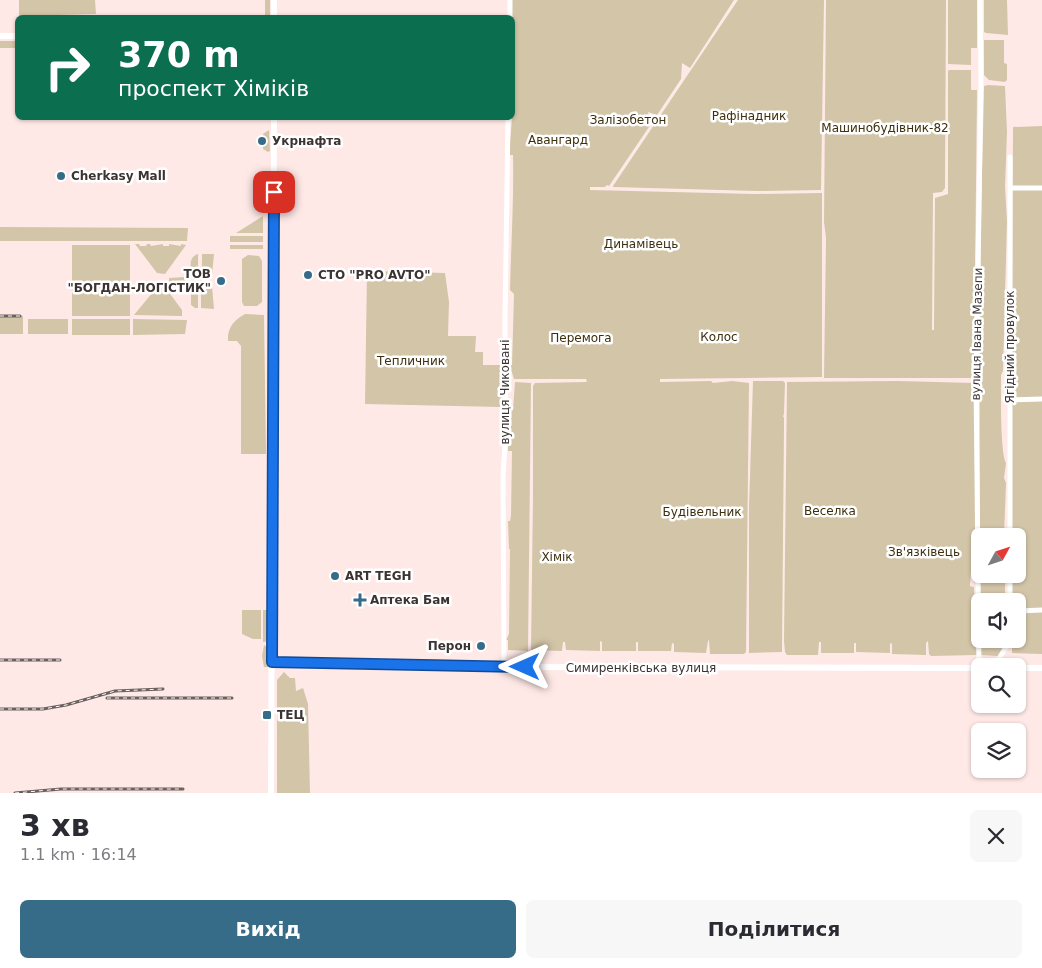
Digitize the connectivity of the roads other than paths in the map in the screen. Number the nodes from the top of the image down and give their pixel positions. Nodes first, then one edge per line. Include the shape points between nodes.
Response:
1 (274, 0) edge
2 (510, 0) edge
3 (980, 0) edge
4 (274, 15) edge
5 (510, 15) edge
6 (0, 36) edge
7 (15, 36) edge
8 (274, 120) edge
9 (508, 120) edge
10 (1010, 157) dead end
11 (1010, 188) junction
12 (1042, 188) edge
13 (1042, 399) edge
14 (1010, 400) junction
15 (1010, 528) edge
16 (1042, 610) edge
17 (1026, 611) edge
18 (979, 658) edge
19 (272, 662) junction
20 (504, 667) junction
21 (971, 668) edge
22 (1026, 668) edge
23 (1042, 668) edge
24 (271, 793) edge

1 - 4 main road
2 - 5 street
3 - 18 street, вулиця Івана Мазепи via 976,380
6 - 7 main road
8 - 19 main road
9 - 20 street, вулиця Чиковані
10 - 11 street, Ягідний провулок
11 - 12 street
11 - 14 street, Ягідний провулок
13 - 14 street
14 - 15 street, Ягідний провулок
16 - 17 street
19 - 20 main road, Симиренківська вулиця
19 - 24 main road
20 - 21 main road, Симиренківська вулиця
22 - 23 main road

